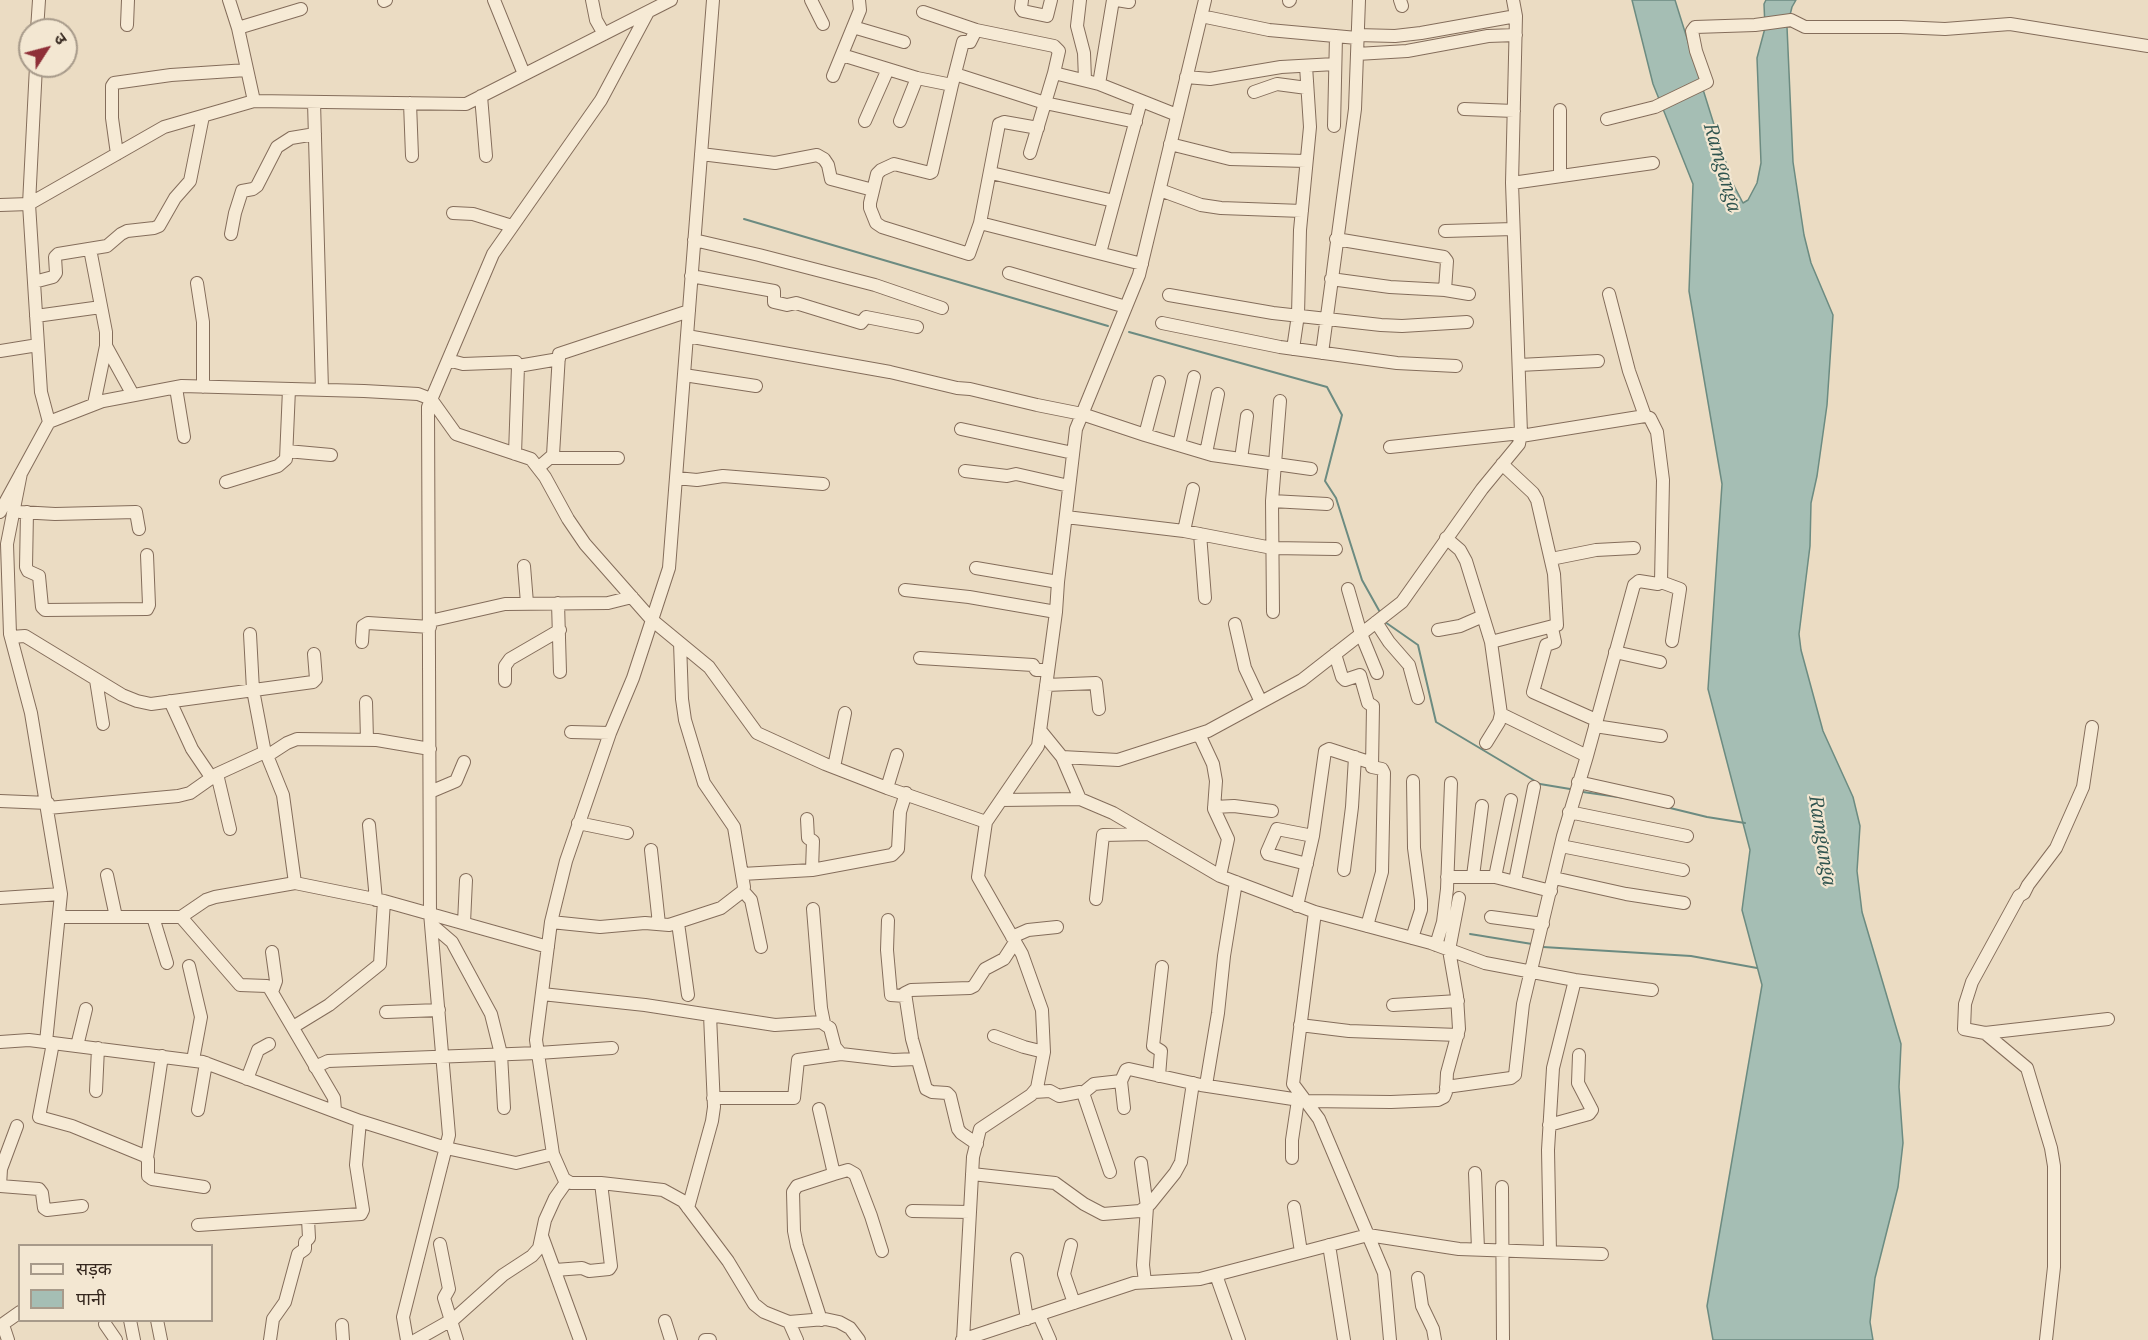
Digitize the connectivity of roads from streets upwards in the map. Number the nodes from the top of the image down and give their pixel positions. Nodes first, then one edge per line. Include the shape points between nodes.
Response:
1 (39, 0) edge
2 (128, 0) edge
3 (229, 0) edge
4 (494, 0) edge
5 (592, 0) edge
6 (671, 0) edge
7 (713, 0) edge
8 (811, 0) edge
9 (859, 0) edge
10 (1022, 0) edge
11 (1051, 0) edge
12 (1080, 0) edge
13 (1205, 0) edge
14 (1359, 0) edge
15 (1513, 0) edge
16 (1120, 1) edge
17 (302, 9) dead end
18 (648, 12) junction
19 (923, 12) dead end
20 (1516, 15) junction
21 (1201, 16) junction
22 (38, 18) edge
23 (823, 24) dead end
24 (127, 25) dead end
25 (853, 27) junction
26 (238, 28) junction
27 (976, 30) junction
28 (604, 34) junction
29 (1516, 35) junction
30 (1336, 36) junction
31 (1357, 37) junction
32 (904, 42) dead end
33 (2148, 46) edge
34 (1357, 54) junction
35 (842, 55) junction
36 (1335, 64) junction
37 (1306, 66) junction
38 (888, 69) junction
39 (247, 70) junction
40 (1054, 73) junction
41 (524, 74) junction
42 (833, 76) dead end
43 (1186, 77) junction
44 (35, 78) edge
45 (918, 78) junction
46 (953, 79) junction
47 (1085, 80) junction
48 (1099, 84) junction
49 (1307, 88) junction
50 (1254, 92) dead end
51 (481, 96) junction
52 (254, 101) junction
53 (1141, 101) junction
54 (314, 102) junction
55 (410, 103) junction
56 (1045, 103) junction
57 (1464, 109) dead end
58 (1560, 110) dead end
59 (1514, 111) junction
60 (1178, 115) junction
61 (203, 116) junction
62 (1607, 119) dead end
63 (865, 120) dead end
64 (900, 121) dead end
65 (1136, 122) junction
66 (1334, 126) dead end
67 (1038, 128) junction
68 (315, 134) junction
69 (1170, 144) junction
70 (1030, 153) dead end
71 (117, 154) junction
72 (701, 154) junction
73 (412, 156) dead end
74 (486, 156) dead end
75 (1306, 161) junction
76 (1653, 163) dead end
77 (991, 173) junction
78 (1560, 176) junction
79 (1512, 183) junction
80 (873, 190) junction
81 (1160, 190) junction
82 (1114, 201) junction
83 (29, 204) junction
84 (0, 205) edge
85 (1302, 211) junction
86 (453, 213) dead end
87 (980, 223) junction
88 (512, 226) junction
89 (1514, 229) junction
90 (1445, 231) dead end
91 (231, 234) dead end
92 (1336, 239) junction
93 (694, 240) junction
94 (90, 249) junction
95 (1100, 253) junction
96 (1142, 264) junction
97 (1009, 273) dead end
98 (692, 276) junction
99 (1331, 279) junction
100 (34, 282) junction
101 (197, 283) dead end
102 (1445, 290) junction
103 (1469, 294) dead end
104 (1609, 294) dead end
105 (1169, 295) dead end
106 (101, 307) junction
107 (1126, 307) junction
108 (942, 308) dead end
109 (689, 311) junction
110 (1298, 315) junction
111 (36, 316) junction
112 (1326, 318) junction
113 (1467, 322) dead end
114 (1162, 323) dead end
115 (917, 327) dead end
116 (687, 336) junction
117 (38, 345) junction
118 (106, 346) junction
119 (1293, 349) junction
120 (0, 351) edge
121 (1322, 353) junction
122 (559, 359) junction
123 (448, 360) junction
124 (1598, 361) dead end
125 (1519, 365) junction
126 (518, 366) junction
127 (1456, 366) dead end
128 (684, 375) junction
129 (1194, 376) dead end
130 (1159, 382) dead end
131 (756, 386) dead end
132 (203, 387) junction
133 (176, 388) junction
134 (289, 389) junction
135 (322, 390) junction
136 (1218, 394) dead end
137 (133, 395) junction
138 (431, 399) junction
139 (1280, 400) dead end
140 (94, 404) junction
141 (1082, 414) junction
142 (1247, 416) dead end
143 (1645, 416) junction
144 (49, 422) junction
145 (961, 429) dead end
146 (1521, 434) junction
147 (1145, 435) junction
148 (184, 437) dead end
149 (1179, 445) junction
150 (1390, 447) dead end
151 (286, 451) junction
152 (1073, 453) junction
153 (1206, 453) junction
154 (515, 454) junction
155 (331, 455) dead end
156 (552, 458) junction
157 (618, 458) dead end
158 (1241, 459) junction
159 (1274, 463) junction
160 (1502, 464) junction
161 (538, 468) junction
162 (1311, 469) dead end
163 (965, 471) dead end
164 (21, 473) junction
165 (676, 478) junction
166 (226, 482) dead end
167 (822, 484) dead end
168 (1069, 486) junction
169 (1193, 489) dead end
170 (1272, 501) junction
171 (1327, 504) dead end
172 (0, 512) edge
173 (14, 512) junction
174 (27, 512) junction
175 (1065, 517) junction
176 (139, 530) dead end
177 (1184, 531) junction
178 (1200, 534) junction
179 (1446, 538) junction
180 (1272, 548) junction
181 (1634, 548) dead end
182 (1336, 549) dead end
183 (147, 555) dead end
184 (1551, 559) junction
185 (524, 566) dead end
186 (976, 568) dead end
187 (1058, 582) junction
188 (1661, 582) junction
189 (1348, 589) dead end
190 (905, 590) dead end
191 (632, 597) junction
192 (1205, 598) dead end
193 (527, 603) junction
194 (558, 603) junction
195 (1056, 612) junction
196 (1273, 612) dead end
197 (1483, 616) junction
198 (1382, 618) junction
199 (652, 620) junction
200 (430, 624) junction
201 (1235, 624) dead end
202 (1552, 628) junction
203 (560, 630) junction
204 (1438, 630) dead end
205 (250, 634) dead end
206 (1361, 634) junction
207 (11, 638) junction
208 (1672, 641) dead end
209 (362, 642) dead end
210 (1491, 642) junction
211 (680, 643) junction
212 (1615, 652) junction
213 (314, 654) dead end
214 (1335, 654) junction
215 (920, 658) dead end
216 (1660, 662) dead end
217 (1048, 670) junction
218 (560, 672) dead end
219 (1377, 673) dead end
220 (96, 680) junction
221 (505, 681) dead end
222 (1046, 685) junction
223 (253, 690) junction
224 (1418, 698) dead end
225 (170, 701) junction
226 (366, 702) dead end
227 (1261, 702) junction
228 (1099, 709) dead end
229 (844, 713) dead end
230 (1501, 714) junction
231 (1595, 723) junction
232 (103, 724) dead end
233 (2092, 727) dead end
234 (1040, 730) junction
235 (571, 732) dead end
236 (610, 733) junction
237 (1199, 734) junction
238 (1660, 736) dead end
239 (367, 740) junction
240 (1486, 743) dead end
241 (430, 749) junction
242 (266, 754) junction
243 (897, 755) dead end
244 (1587, 756) junction
245 (1062, 757) junction
246 (1355, 757) junction
247 (464, 762) dead end
248 (1372, 763) junction
249 (834, 767) junction
250 (214, 775) junction
251 (1413, 781) dead end
252 (1578, 782) junction
253 (1451, 783) dead end
254 (1534, 787) dead end
255 (887, 788) junction
256 (430, 792) junction
257 (906, 793) junction
258 (1080, 799) junction
259 (1000, 800) junction
260 (1511, 800) dead end
261 (0, 801) edge
262 (1668, 802) dead end
263 (48, 806) junction
264 (1482, 806) dead end
265 (1214, 807) junction
266 (1272, 811) dead end
267 (1569, 812) junction
268 (807, 819) dead end
269 (986, 822) junction
270 (578, 823) junction
271 (369, 825) dead end
272 (230, 830) dead end
273 (627, 833) dead end
274 (1148, 834) junction
275 (1313, 836) junction
276 (1687, 836) dead end
277 (1560, 846) junction
278 (651, 850) dead end
279 (1307, 864) junction
280 (812, 870) junction
281 (1344, 870) dead end
282 (1683, 870) dead end
283 (742, 874) junction
284 (107, 875) dead end
285 (1220, 876) junction
286 (1473, 876) junction
287 (1495, 877) junction
288 (1447, 878) junction
289 (1554, 878) junction
290 (466, 880) dead end
291 (1515, 881) junction
292 (1236, 882) junction
293 (295, 883) junction
294 (743, 891) junction
295 (1551, 891) junction
296 (61, 894) junction
297 (0, 898) edge
298 (1460, 898) dead end
299 (1096, 899) dead end
300 (380, 901) junction
301 (1684, 903) dead end
302 (1298, 906) junction
303 (813, 909) dead end
304 (1314, 912) junction
305 (59, 917) junction
306 (116, 917) junction
307 (153, 917) junction
308 (181, 917) junction
309 (1491, 917) dead end
310 (431, 919) junction
311 (888, 920) dead end
312 (551, 922) junction
313 (464, 923) junction
314 (678, 923) junction
315 (659, 924) junction
316 (1543, 924) junction
317 (1367, 926) junction
318 (1057, 927) dead end
319 (1412, 938) junction
320 (1014, 940) junction
321 (1436, 945) junction
322 (548, 947) junction
323 (761, 947) dead end
324 (1449, 950) junction
325 (272, 952) dead end
326 (167, 963) dead end
327 (189, 966) dead end
328 (1161, 967) dead end
329 (1531, 972) junction
330 (1575, 980) junction
331 (1652, 990) dead end
332 (272, 992) junction
333 (542, 994) junction
334 (688, 995) dead end
335 (905, 996) junction
336 (1458, 1001) junction
337 (1394, 1005) dead end
338 (86, 1009) dead end
339 (439, 1010) junction
340 (386, 1012) dead end
341 (710, 1015) junction
342 (2108, 1019) dead end
343 (825, 1023) junction
344 (1300, 1025) junction
345 (292, 1027) junction
346 (1985, 1033) junction
347 (1458, 1035) junction
348 (994, 1036) dead end
349 (0, 1042) edge
350 (50, 1042) junction
351 (269, 1044) dead end
352 (76, 1046) junction
353 (98, 1048) junction
354 (612, 1048) dead end
355 (1044, 1052) junction
356 (538, 1053) junction
357 (841, 1053) junction
358 (501, 1054) junction
359 (1579, 1055) dead end
360 (162, 1056) junction
361 (443, 1057) junction
362 (916, 1059) junction
363 (194, 1060) junction
364 (206, 1063) junction
365 (315, 1066) junction
366 (1159, 1076) junction
367 (247, 1078) junction
368 (1121, 1081) junction
369 (1199, 1084) junction
370 (1446, 1087) junction
371 (96, 1091) dead end
372 (1034, 1092) junction
373 (1083, 1093) junction
374 (713, 1098) junction
375 (1302, 1101) junction
376 (504, 1108) dead end
377 (819, 1108) dead end
378 (1124, 1108) dead end
379 (198, 1110) dead end
380 (335, 1111) junction
381 (360, 1121) junction
382 (1550, 1125) junction
383 (17, 1126) dead end
384 (976, 1144) junction
385 (446, 1148) junction
386 (553, 1154) junction
387 (147, 1158) junction
388 (1292, 1158) dead end
389 (1141, 1163) dead end
390 (1110, 1172) dead end
391 (1475, 1173) dead end
392 (834, 1174) junction
393 (972, 1174) junction
394 (567, 1181) junction
395 (601, 1183) junction
396 (0, 1186) edge
397 (204, 1187) dead end
398 (1502, 1187) dead end
399 (82, 1206) dead end
400 (1147, 1207) junction
401 (1294, 1207) dead end
402 (688, 1208) junction
403 (912, 1211) dead end
404 (970, 1212) junction
405 (308, 1219) junction
406 (198, 1226) dead end
407 (542, 1235) junction
408 (1368, 1235) junction
409 (440, 1244) dead end
410 (1071, 1245) dead end
411 (1329, 1245) junction
412 (1478, 1249) junction
413 (1503, 1250) junction
414 (882, 1251) dead end
415 (1302, 1252) junction
416 (1550, 1252) junction
417 (1602, 1254) dead end
418 (1017, 1259) dead end
419 (555, 1270) junction
420 (1216, 1275) junction
421 (1418, 1278) dead end
422 (1145, 1282) junction
423 (1074, 1303) junction
424 (18, 1313) edge
425 (1033, 1316) junction
426 (821, 1320) junction
427 (450, 1321) junction
428 (665, 1321) dead end
429 (130, 1322) edge
430 (157, 1322) edge
431 (789, 1322) junction
432 (105, 1324) dead end
433 (1, 1325) edge
434 (342, 1325) dead end
435 (8, 1340) edge
436 (116, 1340) edge
437 (134, 1340) edge
438 (161, 1340) edge
439 (270, 1340) edge
440 (344, 1340) edge
441 (407, 1340) edge
442 (416, 1340) edge
443 (457, 1340) edge
444 (580, 1340) edge
445 (671, 1340) edge
446 (705, 1340) edge
447 (710, 1340) edge
448 (796, 1340) edge
449 (859, 1340) edge
450 (962, 1340) edge
451 (1050, 1340) edge
452 (1239, 1340) edge
453 (1344, 1340) edge
454 (1390, 1340) edge
455 (1435, 1340) edge
456 (1503, 1340) edge
457 (2046, 1340) edge

1 - 22 street
2 - 24 street
3 - 26 street
4 - 41 street
5 - 28 street
6 - 18 street
7 - 72 street
8 - 23 street
9 - 25 street via 860,10
10 - 11 street via 1023,11 1047,16
12 - 47 street via 1077,26 1084,52
13 - 21 street
14 - 31 street
15 - 20 street
16 - 48 street
17 - 26 street
18 - 28 street
18 - 88 street via 601,100
19 - 27 street
20 - 29 street
20 - 31 street via 1421,33
21 - 30 street via 1259,28
21 - 43 street
25 - 32 street
25 - 35 street
26 - 39 street
27 - 40 street via 1057,47
27 - 46 street via 970,42 963,42
28 - 41 street
29 - 34 street
29 - 59 street
30 - 31 street
30 - 36 street
31 - 34 street
33 - 62 street via 2010,24 1945,29 1804,27 1791,20 1695,27 1696,51 1707,81 1655,107
34 - 92 street via 1355,109
35 - 38 street
35 - 42 street
36 - 37 street
36 - 66 street
37 - 43 street via 1223,78
37 - 49 street
38 - 45 street
38 - 63 street
39 - 52 street
39 - 71 street via 114,83 112,118
40 - 47 street
40 - 56 street
41 - 51 street
43 - 60 street
44 - 83 street
45 - 46 street
45 - 64 street
46 - 56 street
46 - 80 street via 931,173 890,165 877,174
47 - 48 street
48 - 53 street
49 - 50 street via 1276,84
49 - 75 street via 1310,127
51 - 55 street via 466,104
51 - 74 street
52 - 54 street
52 - 61 street
53 - 60 street
53 - 65 street
54 - 55 street
54 - 68 street
55 - 73 street
56 - 65 street
56 - 67 street
57 - 59 street
58 - 78 street
59 - 79 street
60 - 69 street
61 - 71 street via 164,127
61 - 94 street via 190,181 159,226 127,231 107,246
65 - 82 street
67 - 70 street
67 - 77 street via 999,124
68 - 91 street via 291,138 277,147 257,186 242,191
68 - 135 street
69 - 75 street via 1230,159
69 - 81 street
71 - 83 street
72 - 80 street via 775,163 817,155 828,165 831,179
72 - 93 street
75 - 85 street
76 - 78 street
77 - 82 street
77 - 87 street
78 - 79 street
79 - 89 street
80 - 87 street via 870,208 879,225 967,254
81 - 85 street via 1221,208
81 - 96 street
82 - 95 street
83 - 84 street
83 - 100 street
85 - 110 street
86 - 88 street via 473,214
87 - 95 street
88 - 123 street via 493,254
89 - 90 street
89 - 125 street
92 - 99 street
92 - 102 street via 1444,257
93 - 98 street
93 - 108 street via 876,285
94 - 100 street via 58,254 53,277
94 - 106 street
95 - 96 street
96 - 107 street
97 - 107 street
98 - 109 street
98 - 115 street via 774,291 774,302 796,303 861,323 866,317
99 - 102 street via 1390,288
99 - 112 street
100 - 111 street
101 - 132 street via 204,343
102 - 103 street
104 - 143 street
105 - 110 street
106 - 111 street
106 - 118 street
107 - 141 street
109 - 116 street
109 - 122 street via 559,354
110 - 112 street
110 - 119 street
111 - 117 street
112 - 113 street via 1402,326
112 - 121 street
114 - 119 street
116 - 128 street
116 - 141 street via 890,372
117 - 120 street
117 - 144 street via 41,392
118 - 137 street
118 - 140 street
119 - 121 street
121 - 127 street
122 - 126 street
122 - 156 street
123 - 126 street via 464,364 514,360
123 - 138 street
124 - 125 street
125 - 146 street
126 - 154 street
128 - 131 street
128 - 165 street
129 - 149 street
130 - 147 street
132 - 133 street
132 - 134 street
133 - 137 street
133 - 148 street
134 - 135 street
134 - 151 street
135 - 138 street via 418,394
136 - 153 street
137 - 140 street
138 - 154 street via 456,434
138 - 200 street
139 - 159 street
140 - 144 street
141 - 147 street
141 - 152 street
142 - 158 street
143 - 146 street
143 - 188 street via 1657,432 1663,480
144 - 164 street
145 - 152 street
146 - 150 street
146 - 160 street via 1519,444
147 - 149 street
149 - 153 street
151 - 155 street
151 - 166 street via 286,459 278,466
152 - 168 street
153 - 158 street
154 - 161 street via 531,459
156 - 157 street
156 - 161 street
158 - 159 street
159 - 162 street
159 - 170 street
160 - 179 street
160 - 184 street via 1536,497
161 - 191 street via 585,544
163 - 168 street via 1016,474
164 - 172 street
164 - 173 street
165 - 167 street via 723,476
165 - 199 street via 669,568
168 - 175 street
169 - 177 street
170 - 171 street
170 - 180 street
173 - 174 street
173 - 207 street via 7,544
174 - 176 street via 136,512
174 - 183 street via 26,567 39,576 45,610 147,609
175 - 177 street
175 - 187 street
177 - 178 street
178 - 180 street
178 - 192 street
179 - 197 street via 1464,555
179 - 198 street via 1402,602
180 - 182 street
180 - 196 street
181 - 184 street via 1596,550
184 - 202 street via 1557,626
185 - 193 street
186 - 187 street
187 - 195 street
188 - 208 street via 1680,589
188 - 212 street via 1634,585
189 - 206 street
190 - 195 street
191 - 194 street via 608,603
191 - 199 street
193 - 194 street
193 - 200 street via 488,607
194 - 203 street
195 - 217 street
197 - 204 street
197 - 210 street
198 - 206 street
198 - 224 street via 1389,642 1409,665
199 - 211 street
199 - 236 street
200 - 209 street via 368,623 363,626
200 - 241 street
201 - 227 street via 1245,668
202 - 210 street
202 - 231 street via 1556,642 1547,645 1533,692
203 - 218 street
203 - 221 street via 510,659 505,666
205 - 223 street
206 - 214 street
206 - 219 street
207 - 220 street via 25,636
207 - 263 street via 31,713
210 - 230 street
211 - 249 street via 709,667 757,733
211 - 283 street via 686,720 704,783 734,827
212 - 216 street
212 - 231 street
213 - 223 street via 316,679 312,682
214 - 227 street via 1302,680
214 - 248 street via 1345,680 1361,676 1368,704 1374,708
215 - 217 street via 1033,665 1036,670
217 - 222 street
220 - 225 street via 137,701
220 - 232 street
222 - 228 street via 1095,683
222 - 234 street
223 - 225 street
223 - 242 street
225 - 250 street via 192,749
226 - 239 street
227 - 237 street
229 - 249 street
230 - 240 street
230 - 244 street
231 - 238 street
231 - 244 street
233 - 346 street via 2083,787 2056,849 2019,896 1972,982 1965,1004 1964,1029
234 - 245 street
234 - 259 street via 1038,746
235 - 236 street
236 - 270 street
237 - 245 street via 1118,760
237 - 265 street via 1215,773
239 - 241 street
239 - 242 street via 297,739
241 - 256 street
242 - 250 street
242 - 293 street via 283,795
243 - 255 street
244 - 252 street
245 - 258 street
246 - 248 street
246 - 275 street via 1325,751
246 - 281 street
247 - 256 street via 456,781
248 - 317 street via 1373,768 1384,771 1384,834 1381,883
249 - 255 street
250 - 263 street via 194,791 178,796
250 - 272 street
251 - 319 street via 1414,848 1421,910
252 - 262 street
252 - 267 street
253 - 288 street
254 - 291 street
255 - 257 street
256 - 310 street
257 - 269 street
257 - 280 street via 896,852
258 - 259 street
258 - 274 street
259 - 269 street
260 - 287 street
261 - 263 street
263 - 296 street
264 - 286 street
265 - 266 street
265 - 285 street via 1228,839
267 - 276 street
267 - 277 street
268 - 280 street via 808,838 813,841
269 - 320 street via 978,877
270 - 273 street
270 - 312 street
271 - 300 street
274 - 285 street
274 - 299 street via 1103,835
275 - 279 street
275 - 279 street via 1278,829 1267,852
277 - 282 street
277 - 289 street
278 - 315 street
279 - 302 street
280 - 283 street
283 - 294 street
284 - 306 street
285 - 292 street
286 - 287 street
286 - 288 street
287 - 291 street
288 - 321 street via 1443,922
289 - 295 street
289 - 301 street
290 - 313 street
291 - 295 street
292 - 302 street
292 - 369 street via 1218,1013
293 - 300 street
293 - 308 street via 215,897
294 - 314 street via 721,908
294 - 323 street via 751,900
295 - 316 street
296 - 297 street
296 - 305 street
298 - 324 street
300 - 310 street
300 - 345 street via 380,964 329,1005
302 - 304 street
303 - 343 street
304 - 317 street
304 - 344 street
305 - 306 street
305 - 350 street
306 - 307 street
307 - 308 street
307 - 326 street
308 - 332 street via 240,985 267,987
309 - 316 street
310 - 313 street
310 - 339 street
310 - 358 street via 452,942 485,1004 495,1024
311 - 335 street via 891,995
312 - 315 street via 600,927
312 - 322 street
313 - 322 street
314 - 315 street
314 - 334 street
316 - 329 street
317 - 319 street
318 - 320 street via 1028,930
319 - 321 street
320 - 335 street via 1004,959 985,969 974,986 911,990
320 - 355 street via 1042,1011
321 - 324 street
322 - 333 street
324 - 329 street via 1485,963
324 - 336 street
325 - 332 street via 276,981
327 - 363 street via 201,1017
328 - 366 street via 1153,1046 1161,1051
329 - 330 street
329 - 370 street via 1515,1075
330 - 331 street
330 - 382 street via 1554,1055
332 - 345 street
333 - 341 street
333 - 356 street
335 - 362 street
336 - 337 street
336 - 347 street
338 - 352 street
339 - 340 street
339 - 361 street
341 - 343 street via 775,1025
341 - 374 street
342 - 346 street
343 - 357 street
344 - 347 street
344 - 375 street via 1293,1084
345 - 365 street
346 - 457 street via 2027,1068 2051,1148 2054,1267
347 - 370 street
348 - 355 street
349 - 350 street
350 - 352 street
350 - 387 street via 39,1117 72,1126
351 - 367 street via 258,1050
352 - 353 street
353 - 360 street
353 - 371 street
354 - 356 street
355 - 372 street
356 - 358 street
356 - 386 street
357 - 362 street
357 - 374 street via 798,1060 794,1098
358 - 361 street
358 - 376 street
359 - 382 street via 1578,1083 1592,1110 1590,1114
360 - 363 street
360 - 387 street
361 - 365 street via 328,1061
361 - 385 street via 449,1135
362 - 384 street via 926,1089 950,1096 958,1129
363 - 364 street
364 - 367 street
364 - 379 street
365 - 380 street via 334,1098
366 - 368 street via 1129,1069
366 - 369 street
367 - 380 street
368 - 373 street via 1094,1084
368 - 378 street
369 - 375 street
369 - 400 street via 1181,1162
370 - 375 street via 1446,1094 1438,1100
372 - 373 street via 1050,1091 1059,1096
372 - 384 street via 980,1129
373 - 390 street
374 - 402 street via 712,1121
375 - 388 street via 1292,1140
375 - 408 street via 1319,1119
377 - 392 street
380 - 381 street
381 - 385 street
381 - 405 street via 356,1165 362,1213
382 - 416 street
383 - 396 street via 1,1169
384 - 393 street
385 - 386 street via 516,1163
385 - 441 street via 403,1317
386 - 394 street
387 - 397 street via 149,1178
389 - 400 street
391 - 412 street
392 - 414 street via 848,1170 855,1174
392 - 426 street via 797,1186 793,1192 797,1246
393 - 400 street via 1055,1183 1103,1214 1136,1212
393 - 404 street
394 - 395 street
394 - 407 street via 555,1198
395 - 402 street via 663,1190
395 - 419 street via 611,1266 589,1271
396 - 399 street via 39,1189 47,1210
398 - 413 street
400 - 422 street
401 - 415 street
402 - 431 street via 754,1304
403 - 404 street
404 - 450 street
405 - 406 street
405 - 439 street via 309,1238 298,1254 285,1302 273,1319
407 - 419 street
407 - 427 street via 532,1256 503,1275
408 - 411 street
408 - 412 street
408 - 454 street via 1384,1273
409 - 427 street
410 - 423 street via 1064,1274
411 - 415 street
411 - 453 street
412 - 413 street
413 - 416 street
413 - 456 street
415 - 420 street
416 - 417 street
418 - 425 street
419 - 444 street
420 - 422 street
420 - 452 street
421 - 455 street via 1422,1306
422 - 423 street
423 - 425 street
424 - 433 street
425 - 450 street
425 - 451 street
426 - 431 street
426 - 449 street via 839,1322
427 - 442 street
427 - 443 street
428 - 445 street
429 - 437 street
430 - 438 street
431 - 448 street
432 - 436 street
433 - 435 street
434 - 440 street
446 - 447 street

